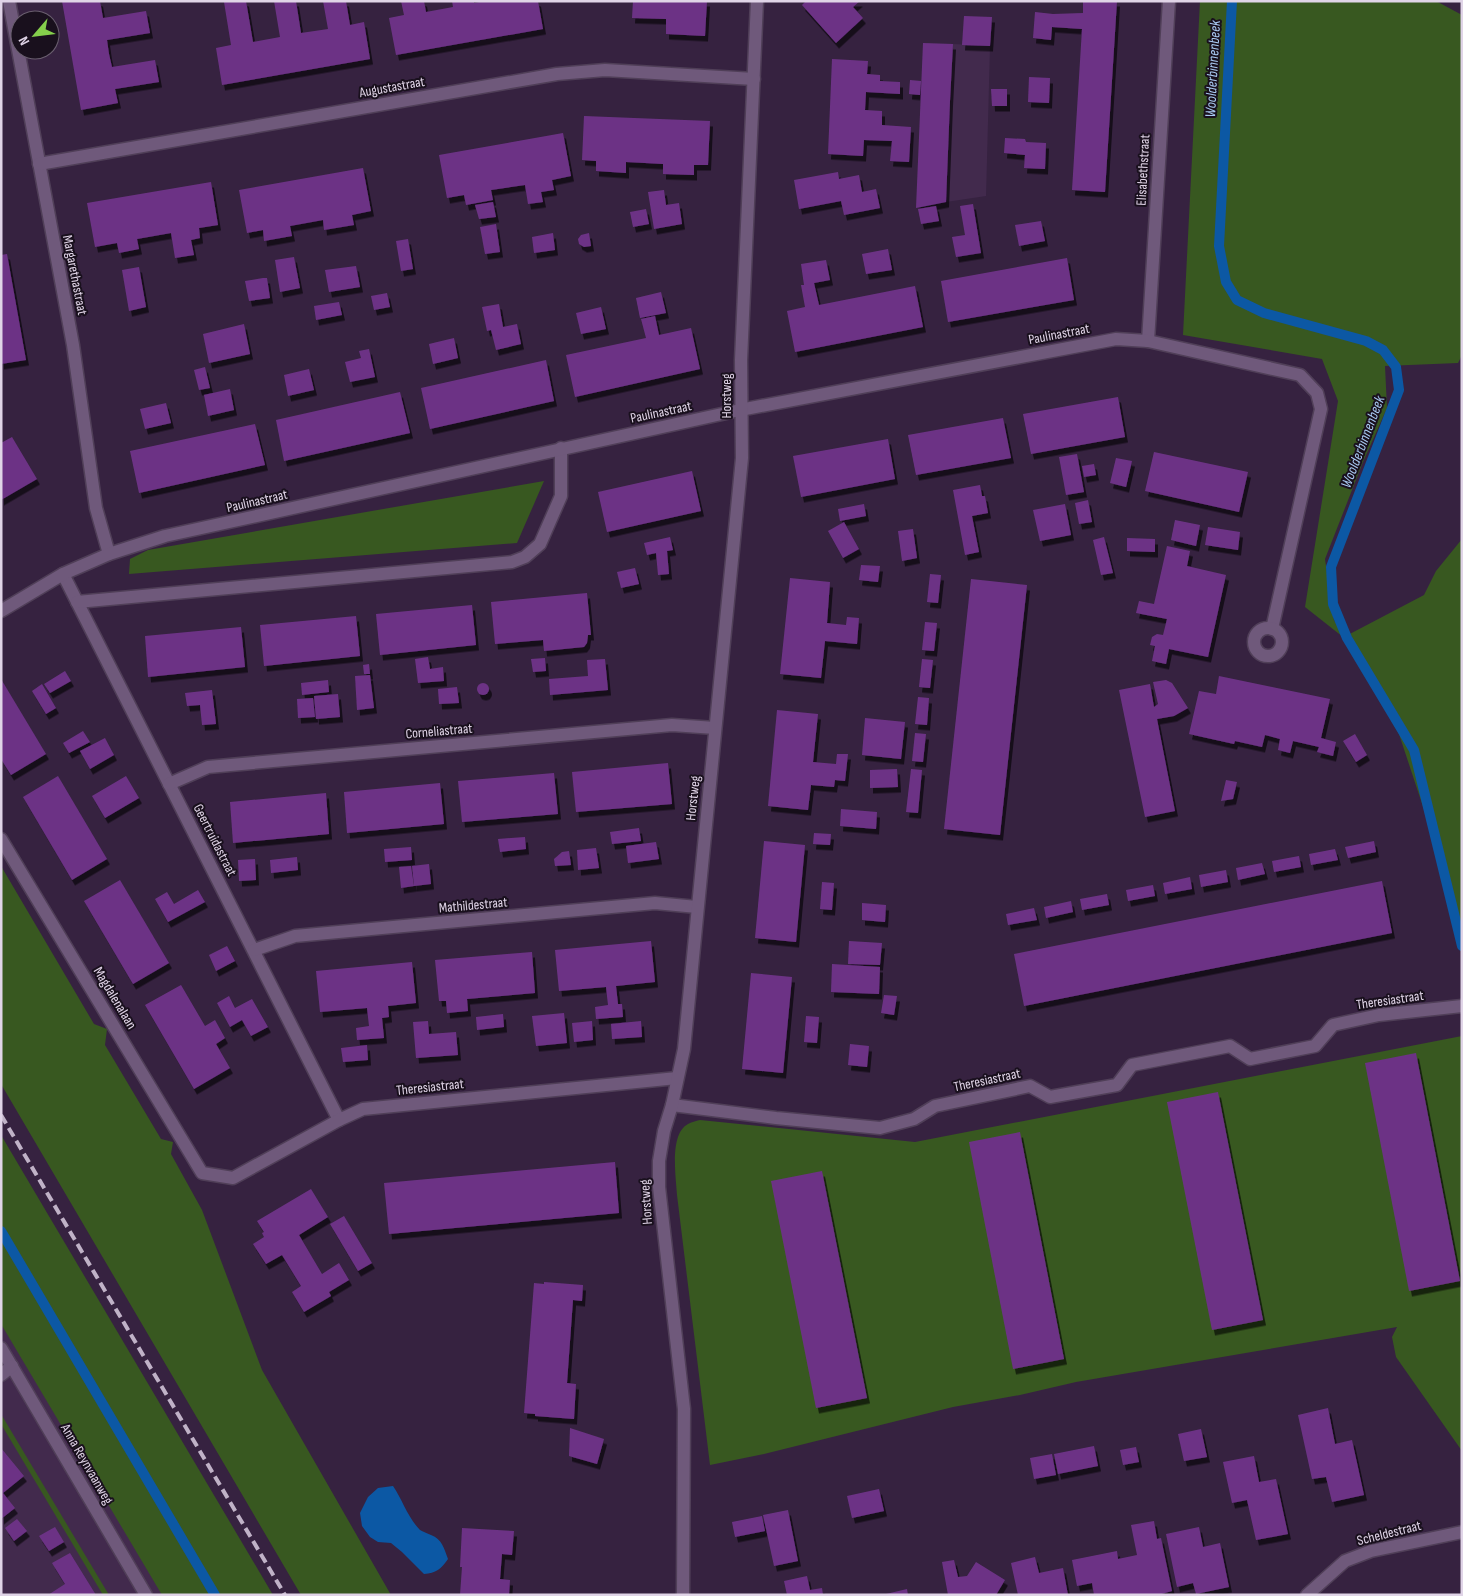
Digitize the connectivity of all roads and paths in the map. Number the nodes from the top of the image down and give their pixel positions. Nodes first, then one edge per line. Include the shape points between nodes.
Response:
1 (9, 1) edge
2 (757, 1) edge
3 (1168, 1) edge
4 (754, 79) junction
5 (39, 164) junction
6 (1148, 341) junction
7 (740, 410) junction
8 (561, 448) junction
9 (109, 554) junction
10 (63, 574) junction
11 (77, 602) junction
12 (1, 612) edge
13 (1272, 629) dead end
14 (715, 728) junction
15 (169, 784) junction
16 (1, 839) edge
17 (697, 907) junction
18 (254, 950) junction
19 (1462, 1006) edge
20 (677, 1078) junction
21 (672, 1105) junction
22 (339, 1120) junction
23 (202, 1173) joint
24 (1, 1348) edge
25 (12, 1366) junction
26 (1, 1376) edge
27 (1462, 1532) edge
28 (146, 1595) edge
29 (683, 1595) edge
30 (1307, 1595) edge

1 - 5 street, Margarethastraat
2 - 4 street, Horstweg
3 - 6 street, Elisabethstraat
4 - 5 street, Augustastraat via 605,70 557,74
4 - 7 street, Horstweg
5 - 9 street, Margarethastraat via 74,353 96,508
6 - 7 street, Paulinastraat via 1116,339
6 - 13 street, Paulinastraat via 1300,375 1317,393 1320,409
7 - 8 street, Paulinastraat
7 - 14 street, Horstweg via 742,458
8 - 9 street, Paulinastraat via 165,536
8 - 11 street via 562,496 540,544 525,558 512,562
9 - 10 street, Paulinastraat
10 - 11 street, Geertruidastraat
10 - 12 street, Paulinastraat
11 - 15 street, Geertruidastraat
14 - 15 street, Corneliastraat via 672,725 208,767
14 - 17 street, Horstweg
15 - 18 street, Geertruidastraat
16 - 23 street, Magdalenalaan
17 - 18 street, Mathildestraat via 654,903 295,936
17 - 20 street, Horstweg via 684,1049
18 - 22 street, Geertruidastraat
19 - 21 street, Theresiastraat via 1379,1015 1333,1025 1315,1046 1250,1058 1230,1046 1132,1065 1117,1085 1050,1097 1030,1086 936,1106 914,1119 880,1128
20 - 21 street, Horstweg
20 - 22 street, Theresiastraat via 363,1109
21 - 29 street, Horstweg via 661,1146 659,1187 684,1409
22 - 23 street, Theresiastraat via 234,1178
24 - 25 street, Anna Reynvaanweg
25 - 26 street
25 - 28 street, Anna Reynvaanweg
27 - 30 street, Scheldestraat via 1371,1551 1346,1561

